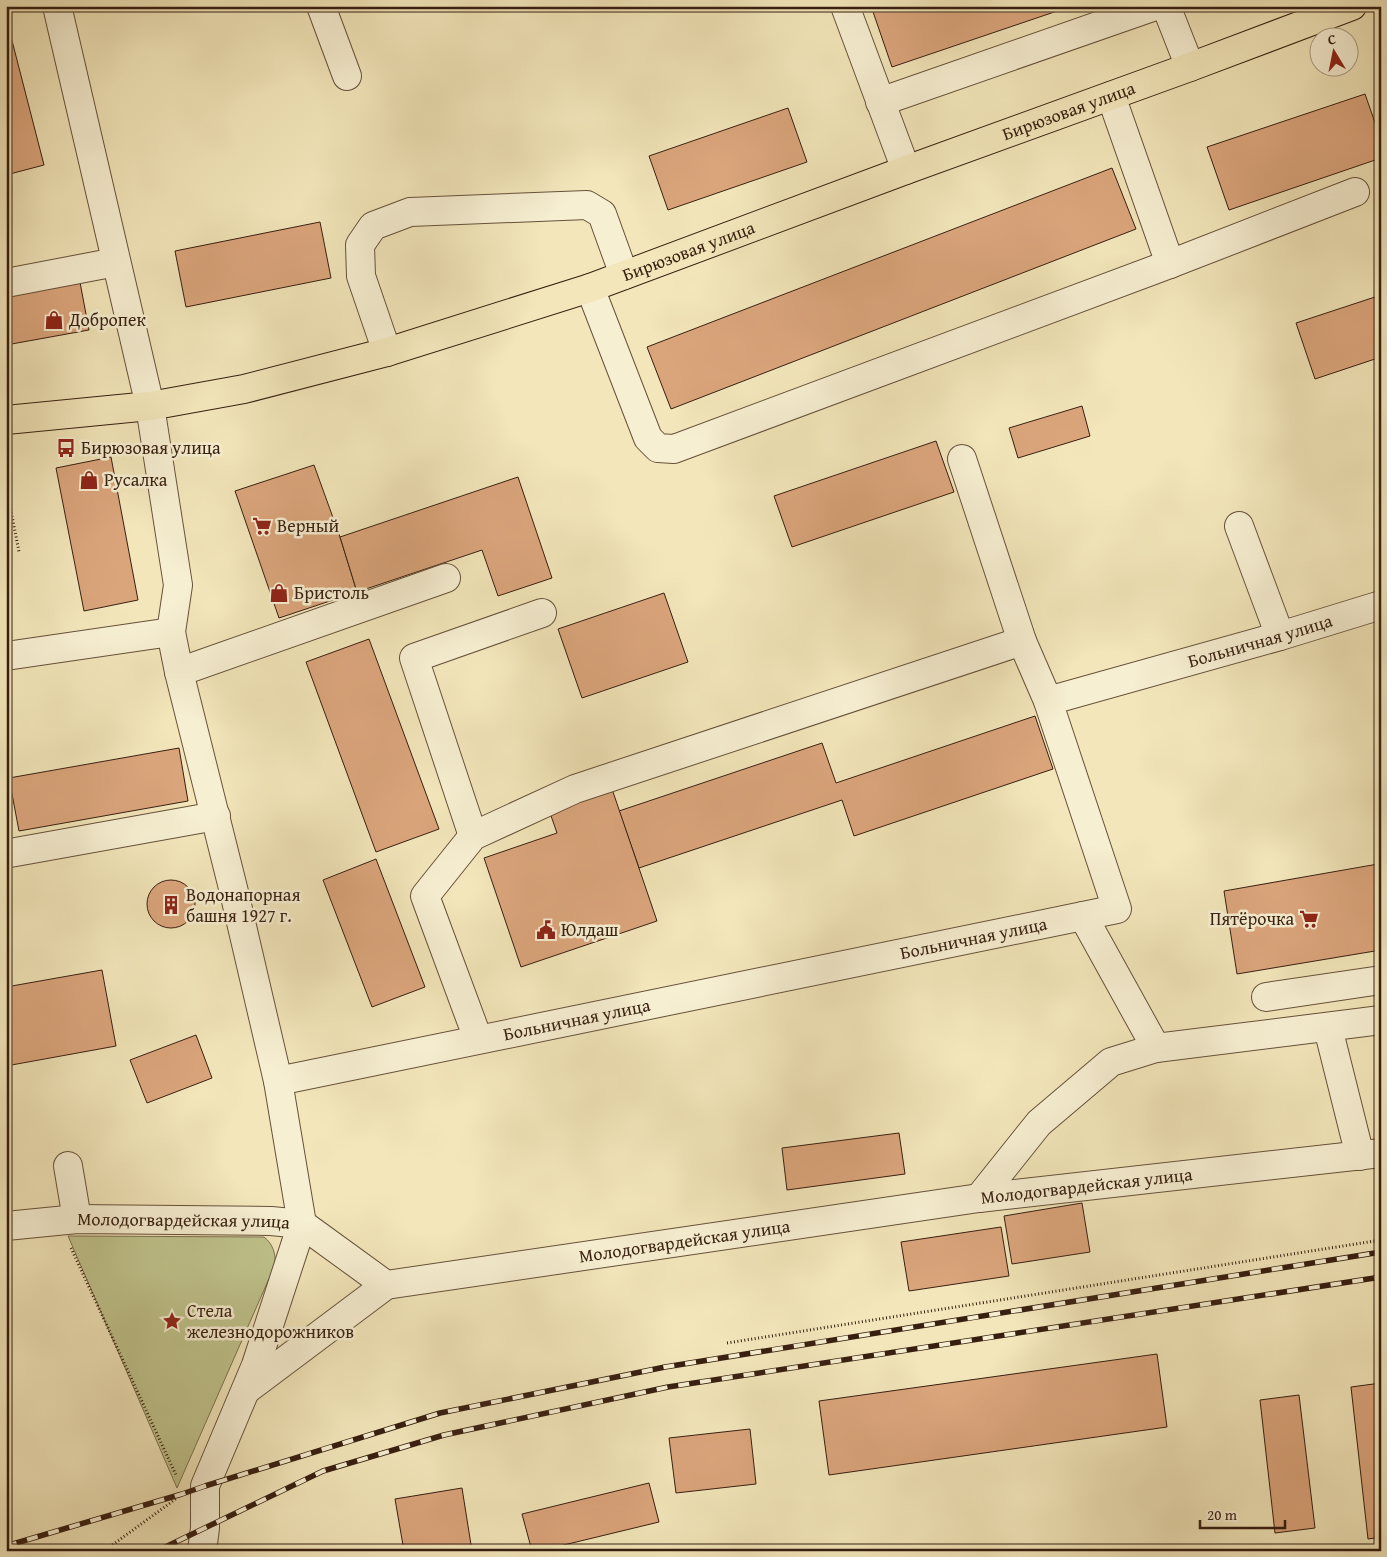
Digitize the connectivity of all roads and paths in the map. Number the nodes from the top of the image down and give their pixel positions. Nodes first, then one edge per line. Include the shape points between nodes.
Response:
1 (57, 6) edge
2 (321, 6) edge
3 (845, 6) edge
4 (1155, 6) edge
5 (1166, 6) edge
6 (1352, 6) edge
7 (1190, 67) junction
8 (347, 76) dead end
9 (1110, 96) junction
10 (880, 102) junction
11 (906, 170) junction
12 (1356, 192) dead end
13 (116, 262) junction
14 (1170, 264) junction
15 (624, 275) junction
16 (6, 283) edge
17 (590, 288) junction
18 (387, 352) junction
19 (150, 406) junction
20 (6, 420) edge
21 (962, 459) dead end
22 (6, 485) edge
23 (1240, 526) dead end
24 (19, 552) dead end
25 (446, 578) dead end
26 (1381, 605) edge
27 (542, 613) dead end
28 (171, 632) junction
29 (1280, 636) junction
30 (1022, 641) junction
31 (6, 656) edge
32 (179, 672) junction
33 (1048, 701) junction
34 (216, 816) junction
35 (473, 836) junction
36 (10, 853) dead end
37 (1083, 916) junction
38 (1381, 980) edge
39 (1266, 997) dead end
40 (1381, 1020) edge
41 (1328, 1028) junction
42 (478, 1039) junction
43 (1156, 1048) junction
44 (278, 1081) junction
45 (1371, 1154) edge
46 (68, 1166) dead end
47 (979, 1198) junction
48 (67, 1220) junction
49 (302, 1224) junction
50 (6, 1226) edge
51 (1381, 1240) edge
52 (386, 1285) junction
53 (727, 1343) dead end
54 (245, 1391) junction
55 (176, 1475) dead end
56 (202, 1551) edge

1 - 13 street
2 - 8 street
3 - 10 street
4 - 10 street
5 - 7 street
6 - 7 main road, Бирюзовая улица
7 - 9 main road, Бирюзовая улица
9 - 11 main road, Бирюзовая улица
9 - 14 street
10 - 11 street
11 - 15 main road, Бирюзовая улица
12 - 14 street
13 - 16 street
13 - 19 street
14 - 17 street via 674,449 658,448 648,438
15 - 17 main road, Бирюзовая улица
15 - 18 street via 602,214 587,205 410,212 373,226 360,245 361,276
17 - 18 main road, Бирюзовая улица
18 - 19 main road, Бирюзовая улица via 244,389
19 - 20 main road, Бирюзовая улица
19 - 28 street via 178,585
21 - 30 street
22 - 24 path
23 - 29 street
25 - 32 street
26 - 29 street, Больничная улица
27 - 35 street via 414,658
28 - 31 street
28 - 32 street
29 - 33 street, Больничная улица
30 - 33 street
30 - 35 street via 575,789
32 - 34 street
33 - 37 street, Больничная улица via 1117,909
34 - 36 street
34 - 44 street
35 - 42 street via 426,896
37 - 42 street, Больничная улица
37 - 43 street
38 - 39 street
40 - 41 street
41 - 43 street
41 - 45 street
42 - 44 street, Больничная улица
43 - 47 street via 1112,1062 1039,1123
44 - 49 street
45 - 47 street, Молодогвардейская улица
46 - 48 street
47 - 52 street, Молодогвардейская улица
48 - 49 street, Молодогвардейская улица
48 - 50 street, Молодогвардейская улица
48 - 55 path
49 - 52 street, Молодогвардейская улица
49 - 54 street
51 - 53 path
52 - 54 street
54 - 56 street via 205,1486

